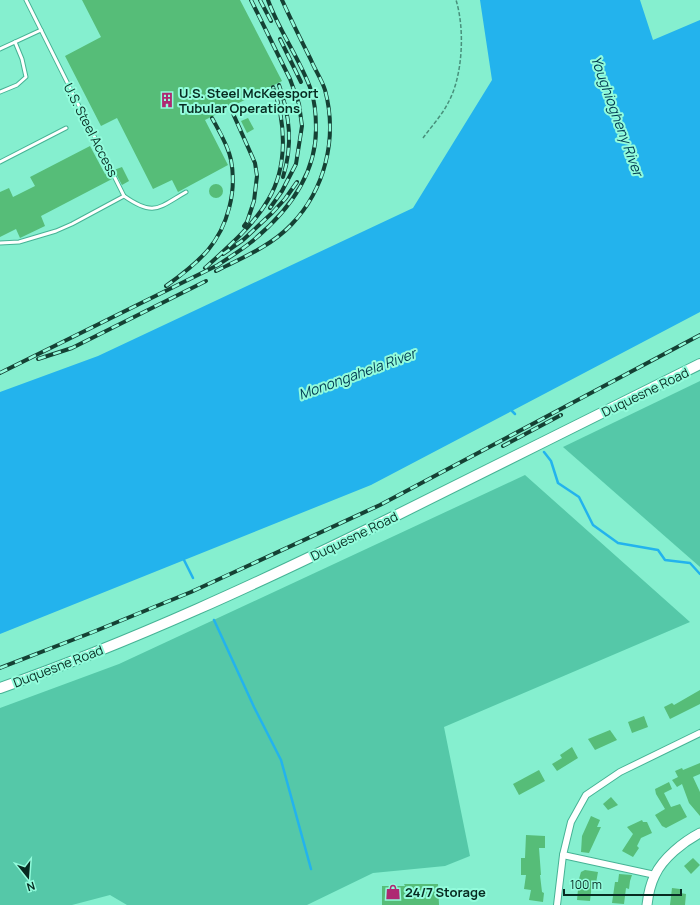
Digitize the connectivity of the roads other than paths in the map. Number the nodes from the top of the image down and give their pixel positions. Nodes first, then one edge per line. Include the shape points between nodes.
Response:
1 (26, 0) edge
2 (41, 30) junction
3 (15, 42) junction
4 (0, 49) edge
5 (0, 92) edge
6 (66, 128) dead end
7 (0, 162) edge
8 (186, 192) dead end
9 (124, 196) junction
10 (0, 243) edge
11 (700, 364) edge
12 (0, 688) edge
13 (700, 733) edge
14 (700, 834) edge
15 (562, 855) junction
16 (654, 875) junction
17 (557, 905) edge
18 (647, 905) edge

1 - 2 lane, U.S. Steel Access
2 - 3 lane
2 - 9 lane, U.S. Steel Access
3 - 4 lane
3 - 5 lane via 26,77
6 - 7 lane
8 - 9 lane via 150,210
9 - 10 lane via 56,231 19,242
11 - 12 main road, Duquesne Road via 224,599
13 - 15 street via 620,772 586,795 571,822
14 - 16 street via 671,854
15 - 16 street
15 - 17 street
16 - 18 street

